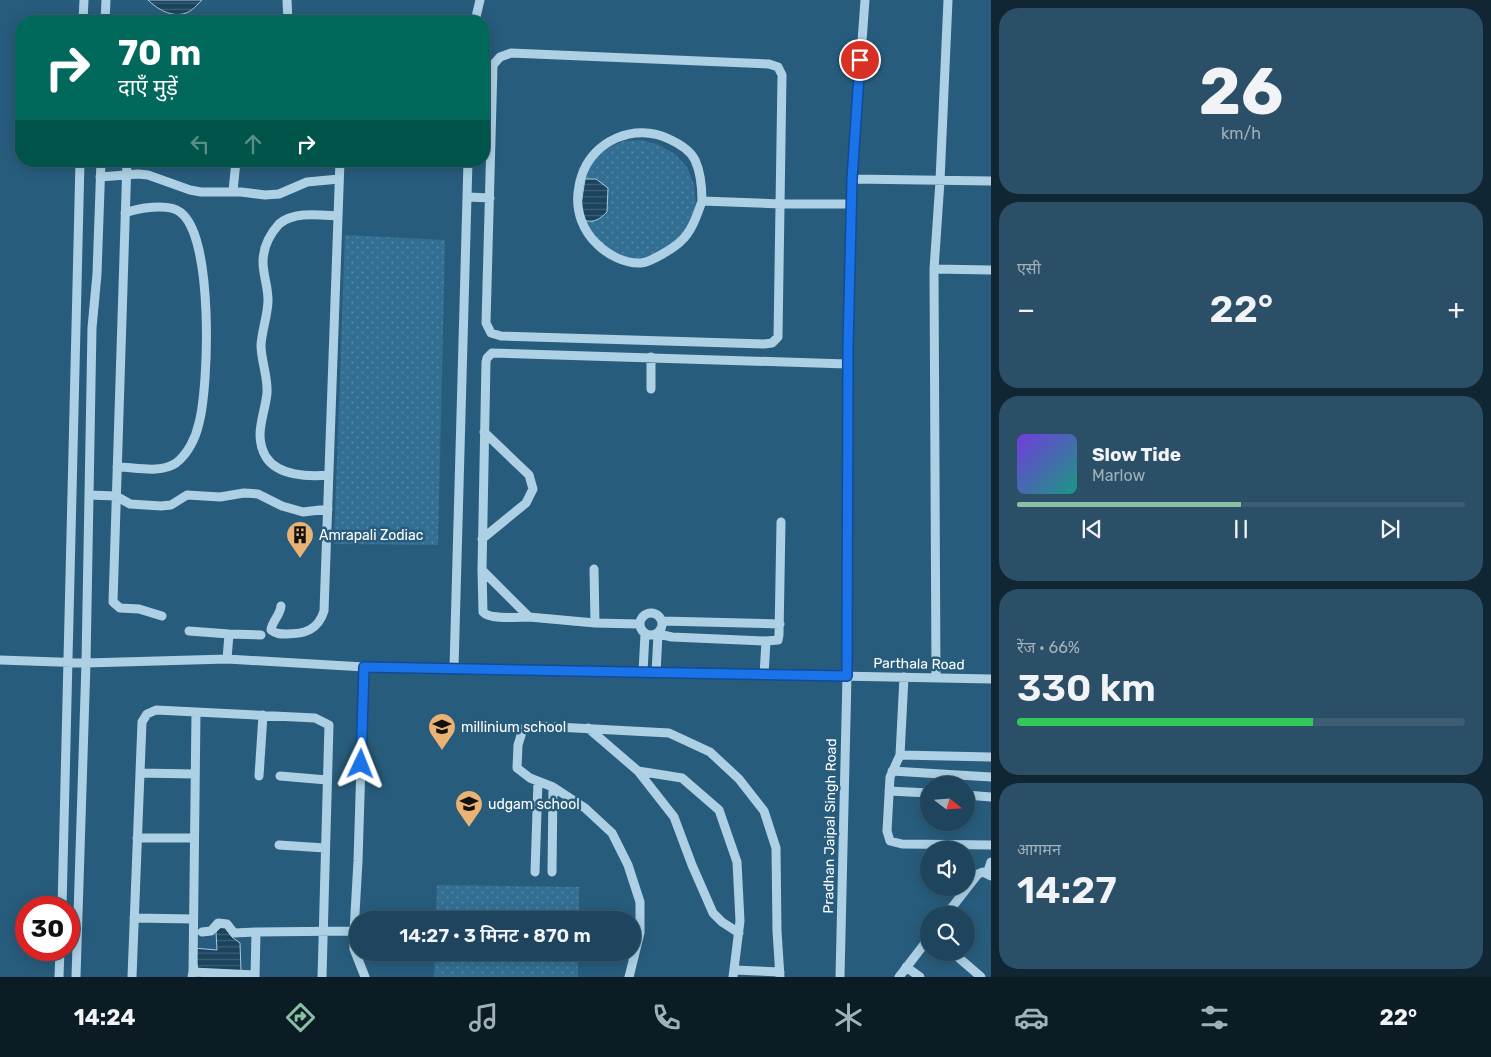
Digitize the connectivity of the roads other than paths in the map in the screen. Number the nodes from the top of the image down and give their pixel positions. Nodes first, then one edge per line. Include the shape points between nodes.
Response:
1 (84, 0) edge
2 (106, 0) edge
3 (286, 0) edge
4 (480, 0) edge
5 (865, 0) edge
6 (948, 0) edge
7 (83, 15) edge
8 (105, 15) edge
9 (287, 15) edge
10 (476, 15) edge
11 (80, 167) edge
12 (101, 167) edge
13 (127, 167) edge
14 (235, 167) edge
15 (340, 167) edge
16 (468, 167) edge
17 (126, 175) junction
18 (100, 177) junction
19 (339, 179) junction
20 (852, 179) junction
21 (940, 181) junction
22 (991, 181) edge
23 (233, 191) junction
24 (468, 197) junction
25 (490, 198) junction
26 (702, 201) junction
27 (781, 204) junction
28 (851, 204) junction
29 (125, 213) junction
30 (338, 216) junction
31 (934, 269) junction
32 (991, 270) edge
33 (651, 357) junction
34 (847, 364) junction
35 (651, 389) dead end
36 (74, 425) junction
37 (91, 425) junction
38 (484, 432) junction
39 (116, 467) junction
40 (329, 475) junction
41 (89, 496) junction
42 (116, 496) junction
43 (328, 509) junction
44 (780, 522) dead end
45 (482, 539) junction
46 (594, 569) dead end
47 (482, 570) junction
48 (281, 606) dead end
49 (162, 616) dead end
50 (529, 617) junction
51 (662, 621) junction
52 (595, 623) junction
53 (639, 624) junction
54 (780, 624) junction
55 (189, 631) dead end
56 (229, 634) junction
57 (645, 634) junction
58 (658, 634) junction
59 (261, 635) dead end
60 (766, 641) junction
61 (227, 659) junction
62 (0, 660) edge
63 (68, 662) junction
64 (86, 663) junction
65 (364, 667) junction
66 (454, 668) junction
67 (643, 672) junction
68 (656, 673) junction
69 (764, 676) junction
70 (847, 676) junction
71 (904, 677) junction
72 (936, 678) junction
73 (991, 679) edge
74 (196, 712) junction
75 (263, 715) junction
76 (588, 728) junction
77 (900, 755) junction
78 (991, 757) edge
79 (638, 771) junction
80 (892, 771) junction
81 (140, 773) junction
82 (195, 774) junction
83 (259, 776) dead end
84 (280, 776) dead end
85 (991, 776) edge
86 (328, 780) junction
87 (538, 781) junction
88 (553, 787) junction
89 (889, 791) junction
90 (920, 793) edge
91 (975, 796) edge
92 (991, 797) edge
93 (137, 838) junction
94 (194, 838) junction
95 (279, 845) dead end
96 (991, 846) edge
97 (325, 848) junction
98 (991, 862) edge
99 (535, 872) dead end
100 (552, 872) dead end
101 (989, 875) edge
102 (62, 896) edge
103 (953, 906) edge
104 (355, 911) edge
105 (134, 918) junction
106 (193, 919) junction
107 (323, 931) junction
108 (349, 931) edge
109 (202, 932) dead end
110 (256, 932) junction
111 (739, 933) junction
112 (920, 949) edge
113 (60, 961) edge
114 (359, 961) edge
115 (962, 961) edge
116 (906, 967) junction
117 (734, 973) edge
118 (780, 974) edge
119 (192, 975) edge
120 (255, 976) edge
121 (59, 977) edge
122 (76, 977) edge
123 (132, 977) edge
124 (322, 977) edge
125 (365, 977) edge
126 (629, 977) edge
127 (840, 977) edge
128 (899, 977) edge
129 (920, 977) edge
130 (981, 977) edge

1 - 7 street
2 - 8 street
3 - 9 street
4 - 10 street
5 - 20 street, Pradhan Jaipal Singh Road
6 - 21 street
11 - 36 street
12 - 18 street
13 - 17 street
14 - 23 street
15 - 19 street
16 - 24 street
17 - 18 street
17 - 23 street via 148,175 196,191
17 - 29 street
18 - 37 street via 92,328
19 - 23 street via 307,182 279,194
19 - 30 street
20 - 21 street
20 - 28 street, Pradhan Jaipal Singh Road
21 - 22 street
21 - 31 street
24 - 25 street
24 - 66 street
25 - 27 street via 486,323 491,333 501,336 764,344 778,337
25 - 27 street via 493,65 500,57 511,53 769,64 778,67 782,75
26 - 26 street via 701,179 695,159 682,145 665,137 640,132 618,137 603,145 581,178 577,202 583,228 595,243 623,260 642,263 682,241 693,225
26 - 27 street
27 - 28 street
28 - 34 street, Pradhan Jaipal Singh Road
29 - 39 street
29 - 39 street via 135,209 172,208 186,216 192,227 201,258 206,308 205,386 194,438 176,463 164,468
30 - 40 street
30 - 40 street via 288,218 269,238 263,262 268,301 261,345 267,382 259,427 262,447 270,463 282,469 303,476
31 - 32 street
31 - 72 street
33 - 34 street
33 - 35 street
33 - 38 street via 492,353 486,362
34 - 70 street, Pradhan Jaipal Singh Road
36 - 37 street
36 - 63 street
37 - 41 street
38 - 45 street
38 - 45 street via 529,475 533,489 526,503
39 - 42 street
40 - 43 street
41 - 42 street
41 - 64 street
42 - 43 street via 130,504 161,506 171,505 187,496 220,497 244,493 258,494 302,512
42 - 49 street via 113,602 120,608 139,609
43 - 48 street via 324,611 321,618 307,632 273,632 271,627 280,614
44 - 54 street
45 - 47 street
46 - 52 street
47 - 50 street
47 - 50 street via 483,612 486,615
50 - 52 street
51 - 53 street via 655,613 648,613
51 - 54 street
51 - 58 street
52 - 53 street
53 - 57 street
54 - 60 street via 778,640
55 - 56 street
56 - 59 street
56 - 61 street
57 - 58 street
57 - 67 street
58 - 60 street
58 - 68 street
60 - 69 street
61 - 64 street, Parthala Road
61 - 65 street, Parthala Road
62 - 63 street, Parthala Road
63 - 64 street, Parthala Road
63 - 102 street
64 - 122 street
65 - 66 street, Parthala Road
65 - 104 street
66 - 67 street, Parthala Road
67 - 68 street, Parthala Road
68 - 69 street, Parthala Road
69 - 70 street, Parthala Road
70 - 71 street, Parthala Road
70 - 127 street, Pradhan Jaipal Singh Road
71 - 72 street, Parthala Road
71 - 77 street
72 - 73 street, Parthala Road
74 - 75 street
74 - 81 street via 156,710 144,717
74 - 82 street
75 - 83 street
75 - 86 street via 315,718 329,724
76 - 79 street
76 - 87 street via 538,726 523,729 518,745 517,768
76 - 118 street via 670,733 710,752 739,779 764,811 776,848
77 - 78 street
77 - 80 street
79 - 111 street via 674,817 713,913
79 - 111 street via 682,778 719,810 737,862
80 - 85 street
80 - 89 street
81 - 82 street
81 - 93 street
82 - 94 street
84 - 86 street
86 - 97 street
87 - 88 street
87 - 99 street
88 - 100 street
88 - 126 street via 585,808 612,833 628,865 640,902 640,933
89 - 90 street
89 - 96 street via 886,831 894,844
91 - 92 street
93 - 94 street
93 - 105 street
94 - 106 street
95 - 97 street
97 - 107 street
98 - 101 street
101 - 103 street via 978,874
105 - 106 street
105 - 123 street
106 - 119 street
107 - 108 street
107 - 110 street
107 - 124 street
109 - 110 street via 211,931 218,923 227,924 234,933
110 - 120 street
111 - 117 street
112 - 116 street
113 - 121 street
114 - 125 street
115 - 130 street
116 - 128 street
116 - 129 street
117 - 118 street
119 - 120 street

